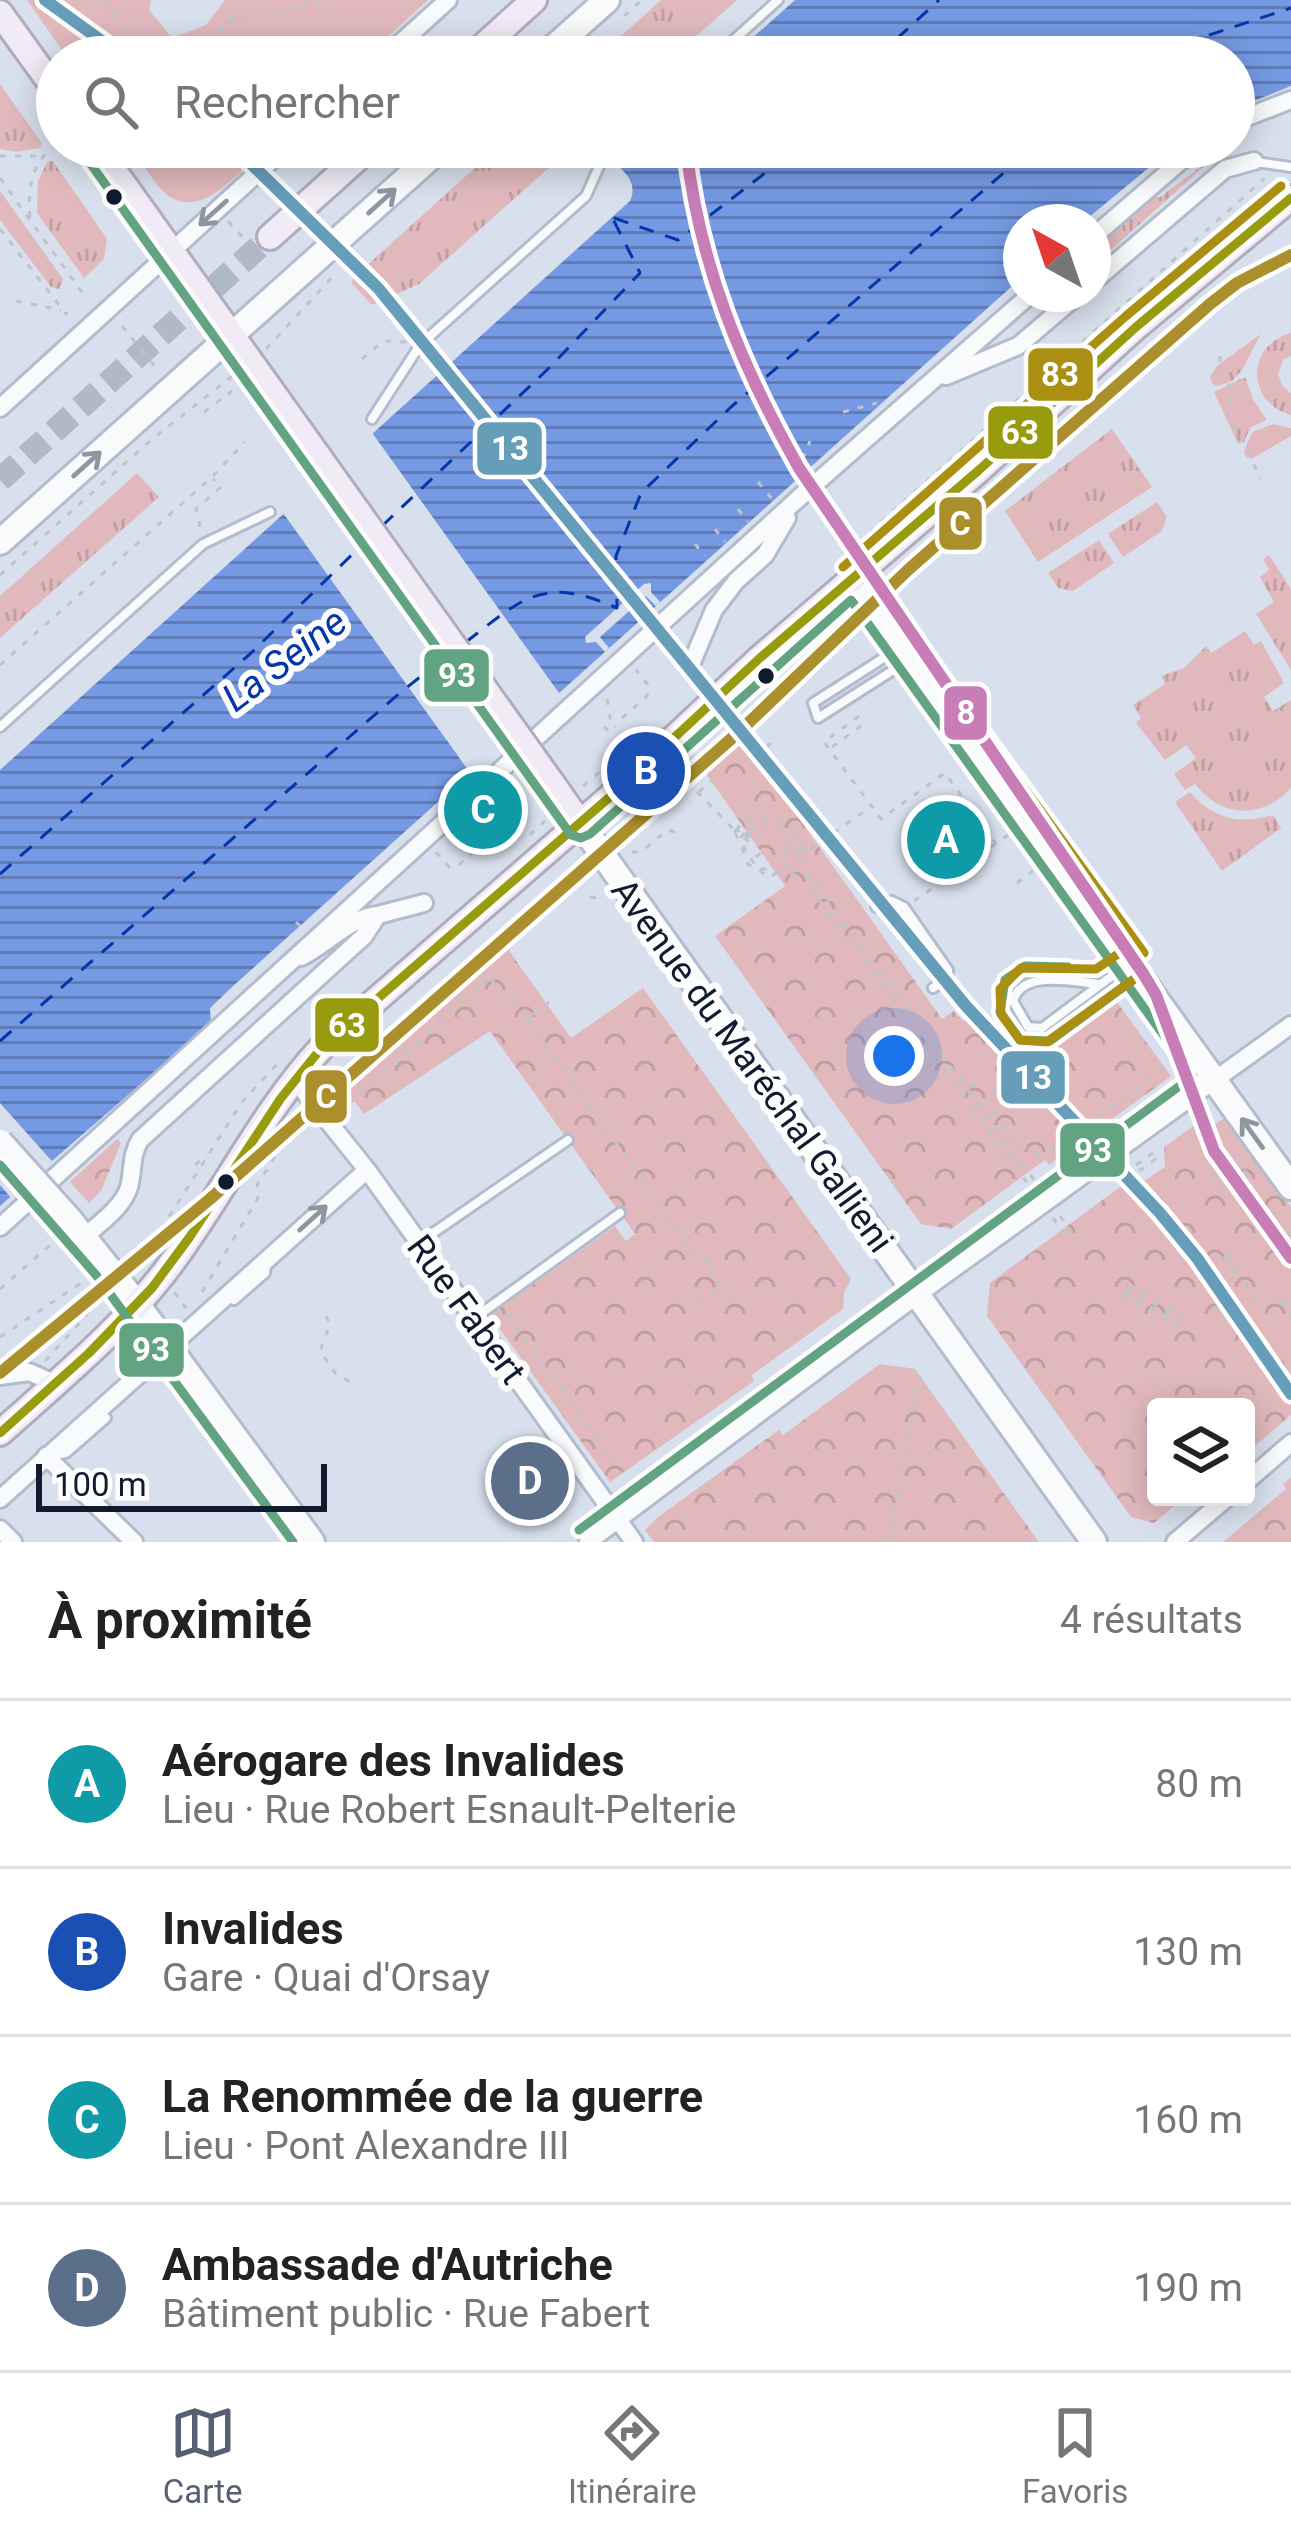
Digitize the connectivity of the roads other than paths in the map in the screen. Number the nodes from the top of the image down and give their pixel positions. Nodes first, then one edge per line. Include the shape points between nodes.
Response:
1 (448, 0) edge
2 (534, 0) edge
3 (607, 0) edge
4 (778, 0) edge
5 (5, 29) edge
6 (408, 36) edge
7 (494, 36) edge
8 (567, 36) edge
9 (738, 36) edge
10 (36, 67) edge
11 (1291, 100) edge
12 (1255, 114) edge
13 (1255, 161) edge
14 (1287, 166) edge
15 (112, 168) edge
16 (263, 168) edge
17 (347, 168) edge
18 (433, 168) edge
19 (598, 168) edge
20 (1173, 168) edge
21 (1229, 168) edge
22 (1291, 198) edge
23 (1111, 221) edge
24 (271, 237) tunnel mouth
25 (172, 250) junction
26 (1111, 267) edge
27 (1009, 312) edge
28 (1058, 312) edge
29 (232, 335) junction
30 (928, 383) junction
31 (0, 408) edge
32 (372, 419) dead end
33 (796, 490) junction
34 (270, 512) dead end
35 (0, 542) edge
36 (853, 578) junction
37 (908, 652) junction
38 (692, 662) dead end
39 (0, 722) edge
40 (580, 823) junction
41 (424, 903) dead end
42 (876, 907) dead end
43 (378, 915) junction
44 (295, 960) junction
45 (1132, 962) junction
46 (1100, 984) junction
47 (934, 988) dead end
48 (1291, 1025) edge
49 (1214, 1079) junction
50 (295, 1080) junction
51 (568, 1139) dead end
52 (0, 1142) edge
53 (367, 1170) junction
54 (1291, 1187) edge
55 (620, 1213) dead end
56 (0, 1226) edge
57 (70, 1233) junction
58 (419, 1243) junction
59 (266, 1259) junction
60 (917, 1295) junction
61 (137, 1304) junction
62 (220, 1313) dead end
63 (473, 1318) junction
64 (167, 1347) junction
65 (0, 1376) edge
66 (43, 1378) junction
67 (106, 1418) dead end
68 (0, 1433) edge
69 (1291, 1443) edge
70 (46, 1456) junction
71 (1255, 1474) edge
72 (0, 1499) edge
73 (1217, 1506) edge
74 (617, 1518) junction
75 (0, 1529) edge
76 (14, 1542) edge
77 (134, 1542) edge
78 (312, 1542) edge
79 (588, 1542) edge
80 (634, 1542) edge
81 (1094, 1542) edge
82 (1175, 1542) edge

1 - 6 street
2 - 7 main road
3 - 8 street
4 - 9 lane
5 - 10 main road
11 - 12 street
13 - 14 lane
15 - 25 main road
16 -> 25 street
17 - 24 main road
29 -> 18 street
19 - 32 lane via 586,196 420,345
20 - 23 street
21 - 26 street
22 - 36 main road
25 - 29 main road
25 - 31 street
27 - 30 street
28 - 30 street via 1018,346
35 -> 29 street
29 - 40 main road, bridge
30 - 33 street
33 - 38 street via 765,555 715,610
33 - 44 street
34 - 39 lane via 203,544
36 - 37 street
36 - 40 main road
37 - 37 lane via 812,703 818,718
37 - 45 street
40 - 50 main road via 340,1031
40 - 60 street, Avenue du Maréchal Gallieni
41 - 43 street
42 - 47 lane via 892,901 904,908 948,970
43 - 44 street
43 - 57 street via 140,1140 129,1189 107,1217
44 - 56 street
45 - 46 lane
45 - 49 street
46 - 46 lane via 1038,1029 1028,1027 1013,1001 1028,981
48 - 49 street
54 -> 49 street
49 - 60 street
50 - 53 street, Rue Fabert
50 - 61 main road
51 - 58 lane
52 - 57 street, bridge
53 - 58 street, Rue Fabert
59 -> 53 street
55 - 63 lane
57 - 61 street
58 - 63 street, Rue Fabert
59 - 62 lane via 265,1273
59 - 64 street via 194,1307
60 - 74 street
60 - 81 street, Avenue du Maréchal Gallieni
61 - 64 street
61 - 66 main road
63 - 74 street, Rue Fabert
64 - 70 street
64 - 78 street
65 - 66 street
66 - 68 main road
67 - 70 lane via 66,1453
69 - 71 street
70 - 72 street
70 - 77 street
73 - 82 street
74 - 79 street
74 - 80 street, Rue Fabert
75 - 76 street

